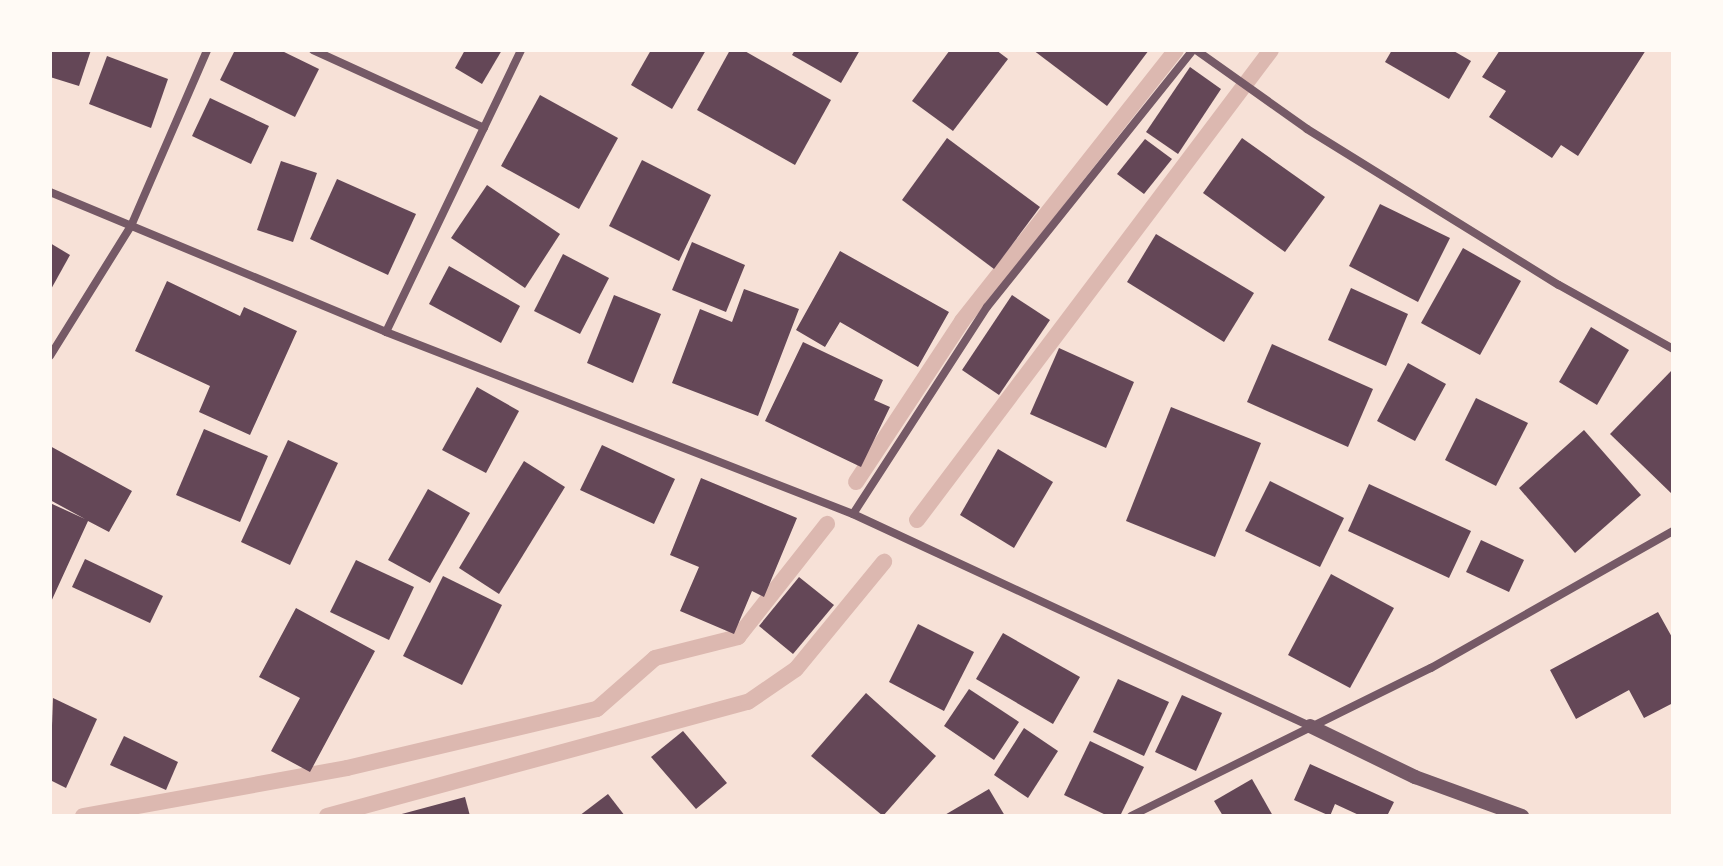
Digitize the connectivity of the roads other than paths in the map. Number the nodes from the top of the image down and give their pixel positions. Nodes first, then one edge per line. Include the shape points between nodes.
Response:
1 (207, 50) edge
2 (313, 50) edge
3 (521, 50) edge
4 (1194, 50) edge
5 (484, 128) junction
6 (50, 192) edge
7 (131, 226) junction
8 (386, 332) junction
9 (1673, 349) edge
10 (50, 356) edge
11 (853, 514) junction
12 (1673, 531) edge
13 (1310, 726) junction
14 (1131, 816) edge
15 (1522, 816) edge

1 - 7 street
2 - 5 street
3 - 5 street
4 - 9 street via 1559,285
4 - 11 street via 987,307
5 - 8 street
6 - 7 street
7 - 8 street
7 - 10 street
8 - 11 street
11 - 13 street
12 - 13 street via 1431,668
13 - 14 street
13 - 15 street via 1415,777

